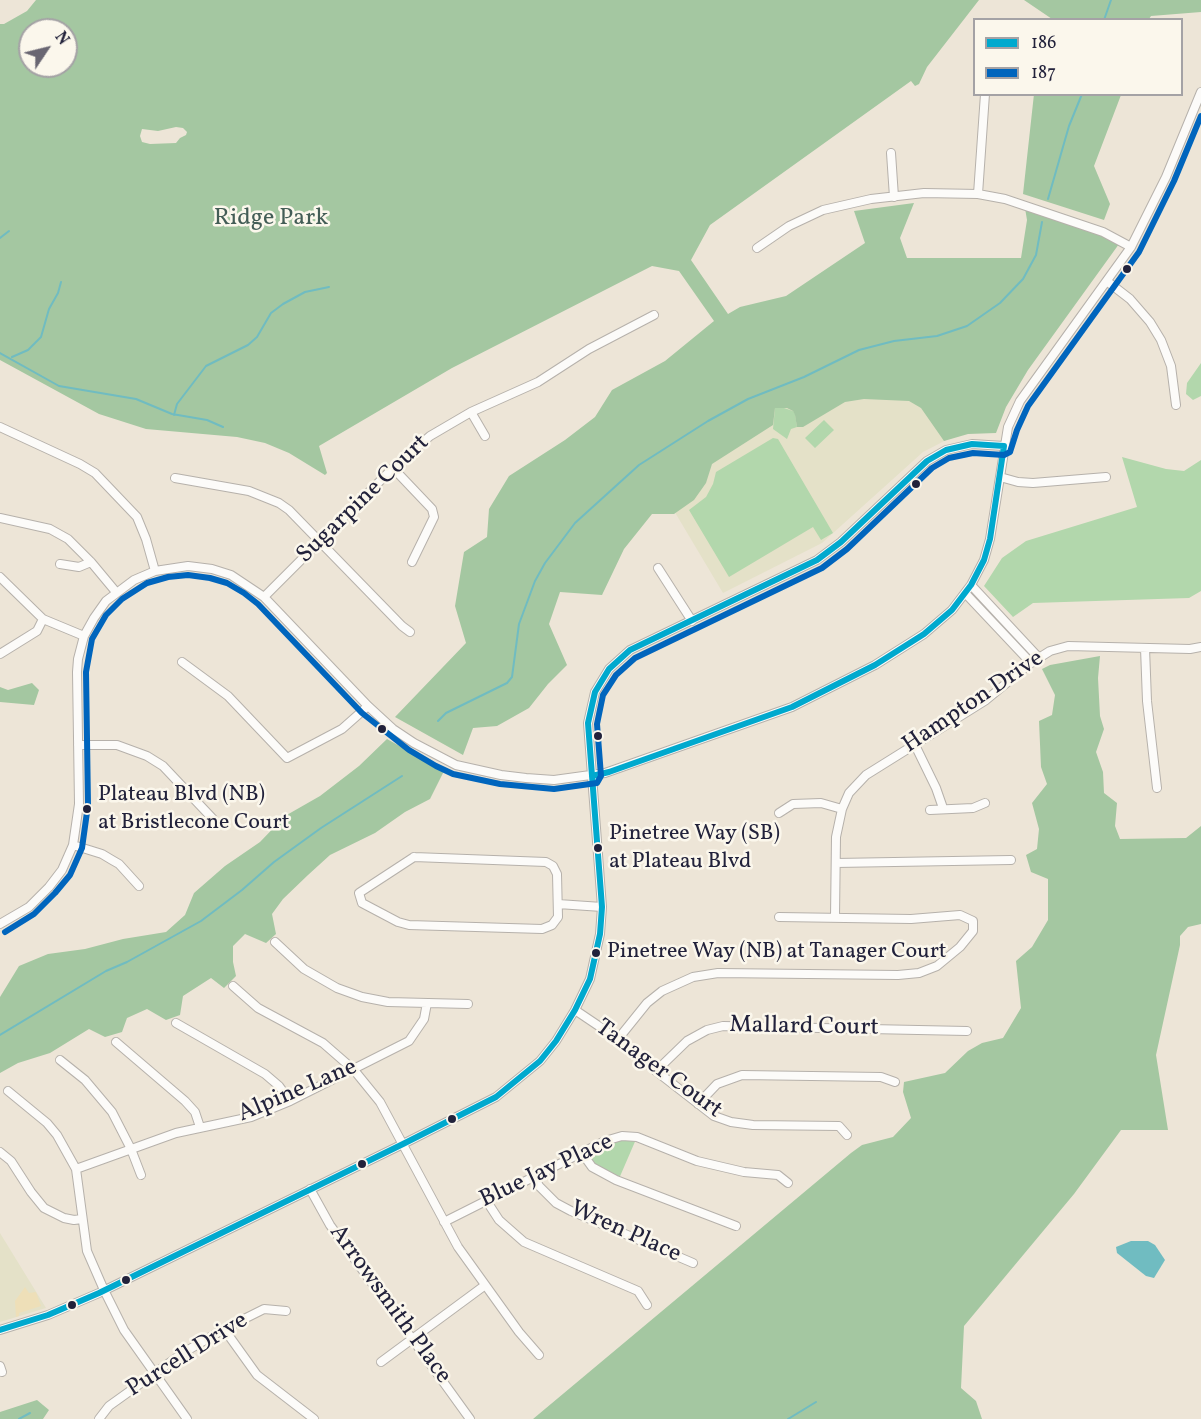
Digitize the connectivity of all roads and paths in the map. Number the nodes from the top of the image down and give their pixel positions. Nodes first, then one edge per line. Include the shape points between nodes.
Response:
1 (1201, 92) edge
2 (985, 96) edge
3 (891, 153) dead end
4 (978, 194) junction
5 (894, 197) junction
6 (1131, 247) junction
7 (757, 248) dead end
8 (1108, 282) junction
9 (654, 315) dead end
10 (1176, 405) dead end
11 (471, 412) junction
12 (0, 427) edge
13 (485, 436) dead end
14 (1004, 446) junction
15 (393, 468) junction
16 (999, 477) junction
17 (1106, 477) dead end
18 (175, 478) dead end
19 (0, 519) edge
20 (320, 540) junction
21 (91, 562) junction
22 (412, 562) dead end
23 (60, 564) dead end
24 (658, 568) dead end
25 (155, 571) junction
26 (0, 577) edge
27 (970, 585) junction
28 (116, 592) junction
29 (964, 593) junction
30 (264, 597) junction
31 (43, 619) junction
32 (692, 621) junction
33 (410, 632) dead end
34 (84, 636) junction
35 (1201, 647) edge
36 (1145, 648) junction
37 (0, 654) edge
38 (1035, 660) junction
39 (182, 662) dead end
40 (368, 706) junction
41 (78, 745) junction
42 (915, 745) junction
43 (592, 776) junction
44 (1157, 788) dead end
45 (985, 803) dead end
46 (943, 808) junction
47 (842, 809) junction
48 (930, 810) dead end
49 (779, 813) dead end
50 (213, 819) dead end
51 (73, 845) junction
52 (1011, 860) dead end
53 (836, 863) junction
54 (139, 886) dead end
55 (558, 904) junction
56 (602, 907) junction
57 (779, 917) dead end
58 (835, 917) junction
59 (0, 924) edge
60 (275, 942) dead end
61 (233, 987) dead end
62 (427, 1003) junction
63 (468, 1004) dead end
64 (575, 1010) junction
65 (176, 1023) dead end
66 (967, 1031) dead end
67 (618, 1038) junction
68 (116, 1042) dead end
69 (60, 1060) dead end
70 (354, 1070) junction
71 (656, 1071) junction
72 (895, 1082) dead end
73 (8, 1091) dead end
74 (290, 1101) junction
75 (698, 1104) junction
76 (200, 1128) junction
77 (847, 1135) dead end
78 (403, 1144) junction
79 (131, 1149) junction
80 (0, 1152) edge
81 (582, 1153) junction
82 (76, 1169) junction
83 (141, 1175) dead end
84 (534, 1176) junction
85 (788, 1183) dead end
86 (310, 1189) junction
87 (486, 1200) junction
88 (82, 1218) junction
89 (444, 1222) junction
90 (736, 1226) dead end
91 (693, 1263) dead end
92 (484, 1286) junction
93 (104, 1290) junction
94 (647, 1305) dead end
95 (286, 1311) dead end
96 (224, 1329) junction
97 (0, 1330) edge
98 (412, 1337) junction
99 (539, 1355) dead end
100 (381, 1362) dead end
101 (155, 1374) junction
102 (99, 1419) edge
103 (187, 1419) edge
104 (315, 1419) edge
105 (470, 1419) edge

1 - 6 street via 1166,177
2 - 4 street
3 - 5 street
4 - 5 street
4 - 6 street via 1103,232
5 - 7 street via 823,210 789,226
6 - 8 street
8 - 10 street via 1130,298 1161,340 1171,366
8 - 14 street via 1020,401
9 - 11 street, Sugarpine Court via 537,382
11 - 13 street
11 - 15 street, Sugarpine Court via 430,436
12 - 25 street via 80,464 101,478 137,517
14 - 16 street
14 - 32 street via 972,444 946,450 927,460 818,560
15 - 20 street, Sugarpine Court
15 - 22 street via 432,509 434,517
16 - 17 street via 1033,483
16 - 27 street via 990,539
18 - 20 street via 267,496 289,510
19 - 21 street via 50,529 68,539
20 - 30 street, Sugarpine Court
20 - 33 street
21 - 23 street via 79,567
21 - 28 street
24 - 32 street
25 - 28 street
25 - 30 street via 177,566 212,569 231,575
26 - 31 street
27 - 29 street
27 - 38 street
28 - 34 street via 99,610
29 - 38 street
29 - 43 street via 952,610 924,634 875,665 792,707
30 - 40 street
31 - 34 street
31 - 37 street via 37,631
32 - 43 street via 630,650 609,669 595,693 588,723
34 - 41 street via 77,672
35 - 36 street, Hampton Drive
36 - 38 street, Hampton Drive via 1068,646
36 - 44 street
38 - 42 street, Hampton Drive via 987,700
39 - 40 street via 228,696 287,758 342,729
40 - 43 street via 393,729 456,765 526,778
41 - 50 street via 117,745 147,756 163,766
41 - 51 street via 79,804
42 - 46 street
42 - 47 street, Hampton Drive via 866,775 849,793
43 - 56 street
45 - 46 street via 973,808
46 - 48 street
47 - 49 street via 821,803 793,804
47 - 53 street, Hampton Drive
51 - 54 street via 112,860
51 - 59 street via 50,887
52 - 53 street
53 - 58 street, Hampton Drive
55 - 55 street via 558,874 546,862 414,857 359,894 362,903 409,925 542,929 558,917
55 - 56 street
56 - 64 street via 590,979
57 - 58 street
58 - 67 street via 911,919 960,915 973,921 973,931 937,966 919,973 718,973 693,977 662,991
60 - 62 street via 304,969 337,988 388,1002
61 - 70 street via 258,1008 323,1043
62 - 63 street
62 - 70 street, Alpine Lane via 424,1019 409,1041
64 - 67 street, Tanager Court
64 - 78 street via 540,1061 496,1097
65 - 74 street via 265,1074
66 - 71 street, Mallard Court via 723,1026 687,1041
67 - 71 street, Tanager Court
68 - 76 street via 185,1101 195,1112
69 - 79 street via 85,1080 111,1112
70 - 74 street, Alpine Lane
70 - 78 street via 380,1102
71 - 75 street, Tanager Court
72 - 75 street via 881,1077 742,1075 717,1084
73 - 82 street via 47,1123
74 - 76 street, Alpine Lane via 251,1117
75 - 77 street, Tanager Court via 731,1122 840,1126
76 - 79 street, Alpine Lane
78 - 86 street
78 - 89 street
79 - 82 street, Alpine Lane
79 - 83 street
80 - 88 street via 11,1161 44,1208 64,1218
81 - 84 street, Blue Jay Place
81 - 85 street, Blue Jay Place via 605,1141 636,1137 697,1161 778,1175
81 - 90 street via 592,1167 616,1180
82 - 88 street
84 - 87 street, Blue Jay Place
84 - 91 street, Wren Place via 556,1203 571,1212
86 - 93 street
86 - 98 street, Arrowsmith Place via 330,1225
87 - 89 street, Blue Jay Place
87 - 94 street via 499,1220 524,1242 638,1291
88 - 93 street via 87,1251
89 - 92 street
92 - 98 street
92 - 99 street
93 - 97 street via 48,1315
93 - 101 street via 124,1330
95 - 96 street, Purcell Drive via 264,1309
96 - 101 street, Purcell Drive
96 - 104 street via 257,1375
98 - 100 street
98 - 105 street, Arrowsmith Place
101 - 102 street, Purcell Drive via 110,1406
101 - 103 street

